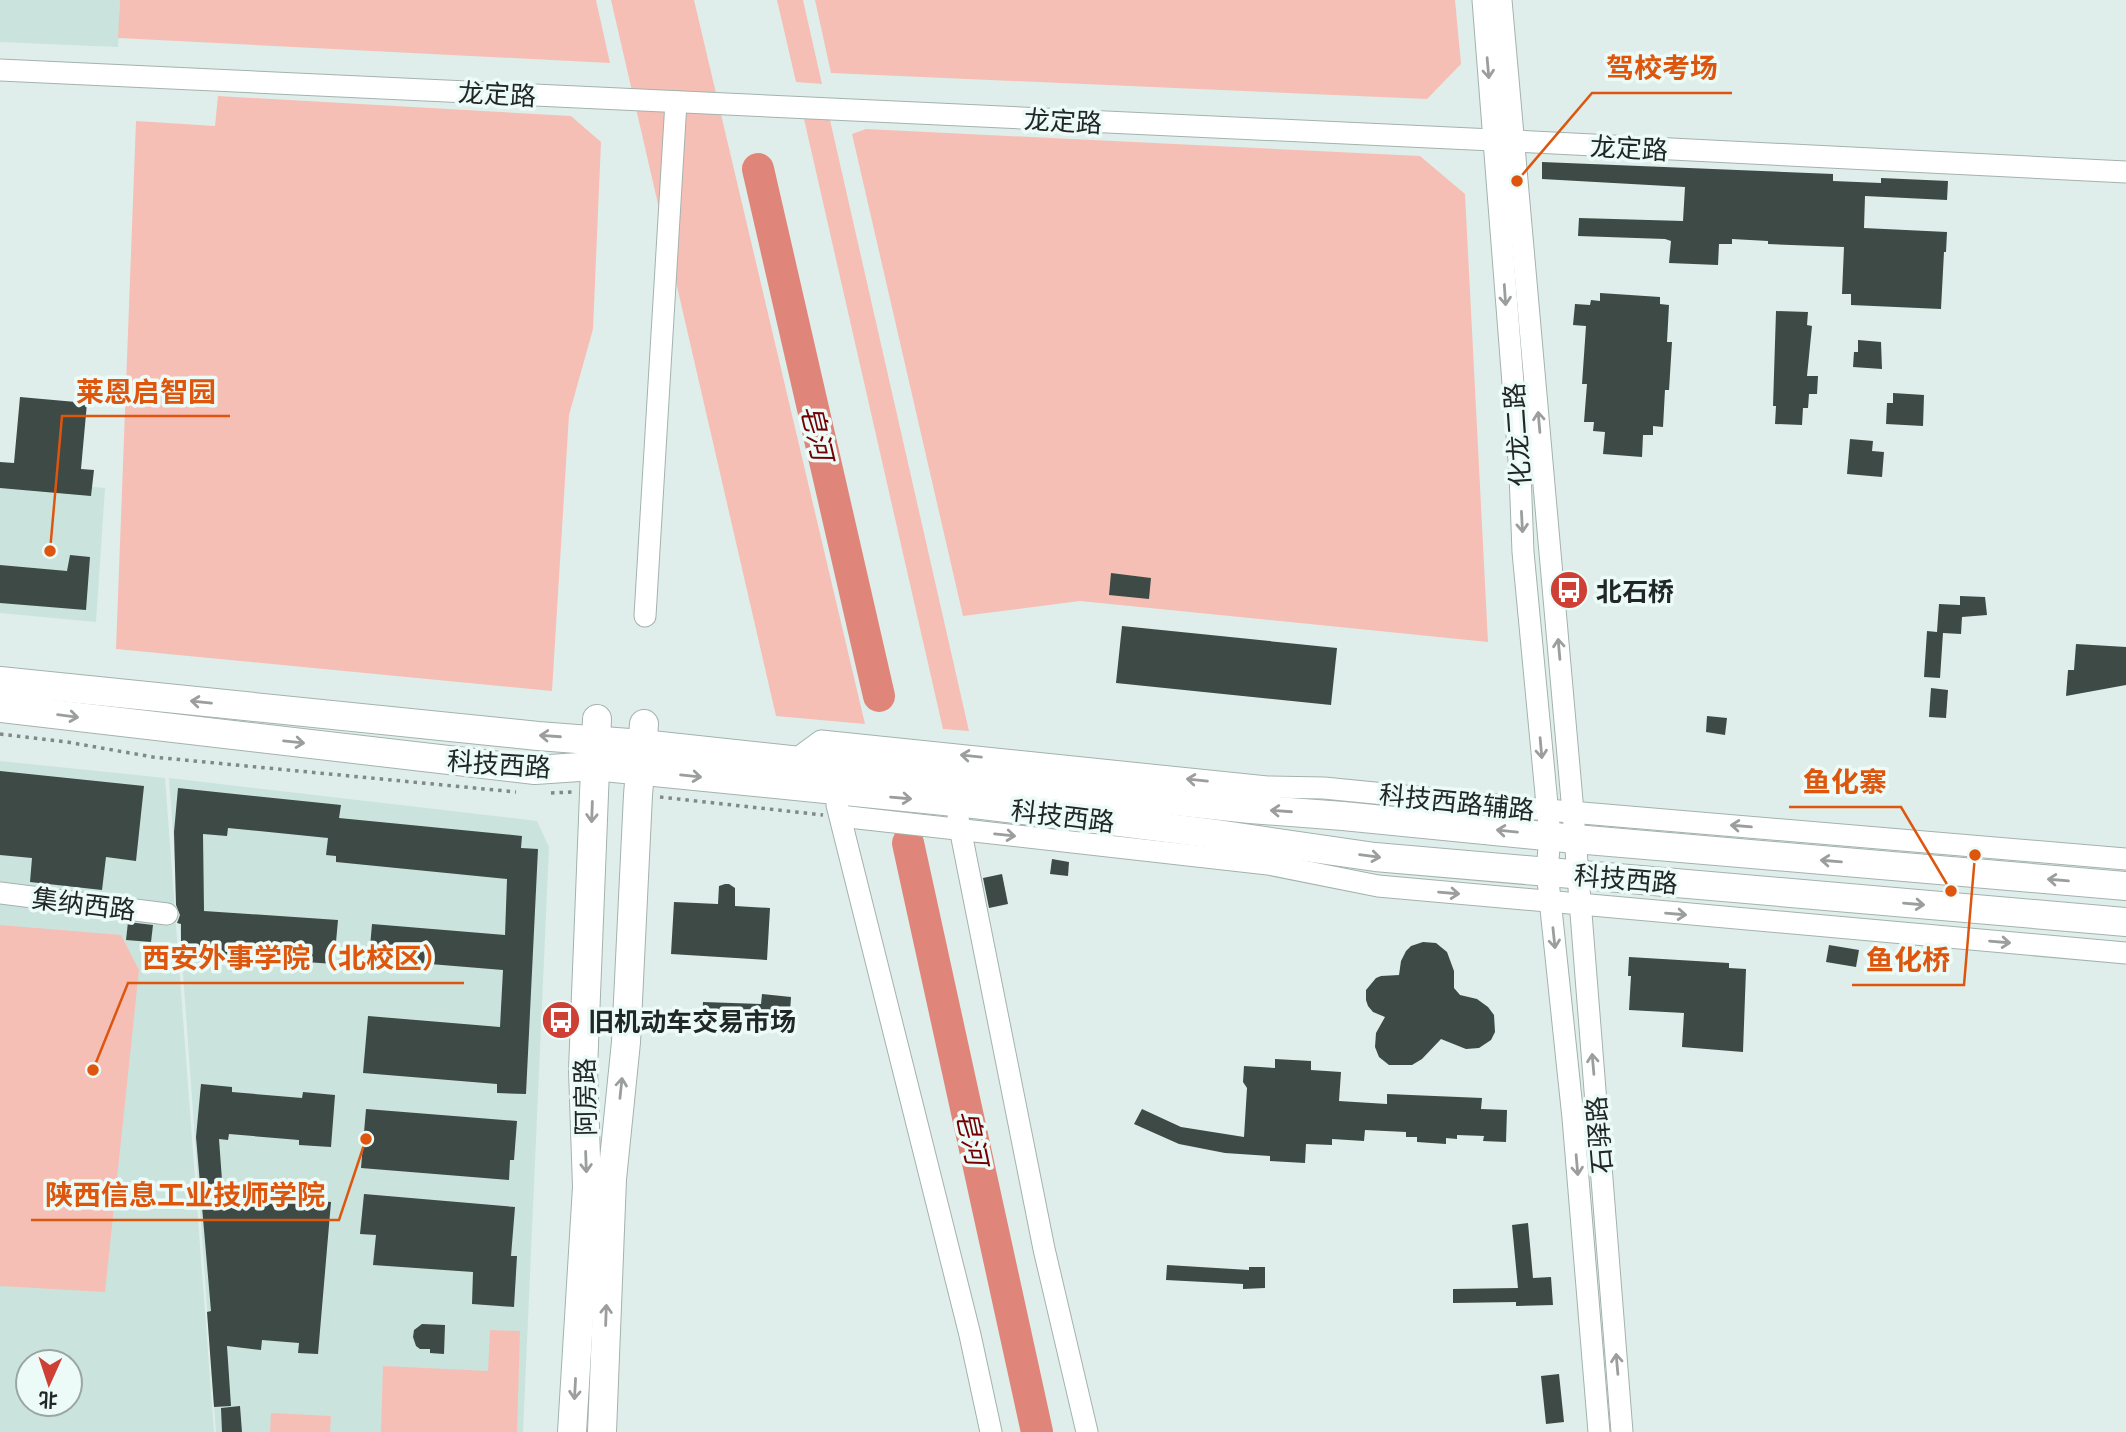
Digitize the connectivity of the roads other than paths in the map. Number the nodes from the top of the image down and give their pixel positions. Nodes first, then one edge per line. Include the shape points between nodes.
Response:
1 (1483, 0) edge
2 (1501, 0) edge
3 (0, 69) edge
4 (676, 102) junction
5 (1504, 141) junction
6 (2126, 172) edge
7 (645, 615) dead end
8 (0, 681) edge
9 (0, 708) edge
10 (595, 741) junction
11 (642, 746) junction
12 (955, 803) junction
13 (837, 804) junction
14 (1561, 824) junction
15 (960, 831) junction
16 (2126, 859) edge
17 (1547, 870) junction
18 (1576, 873) junction
19 (2126, 886) edge
20 (0, 893) edge
21 (1550, 903) junction
22 (1580, 906) junction
23 (167, 914) dead end
24 (2126, 922) edge
25 (2126, 953) edge
26 (572, 1432) edge
27 (602, 1432) edge
28 (991, 1432) edge
29 (1087, 1432) edge
30 (1599, 1432) edge
31 (1622, 1432) edge

1 -> 5 street, 化龙二路
2 - 5 street, 化龙二路
3 - 4 street, 龙定路
4 - 5 street, 龙定路
4 - 7 street
5 - 6 street, 龙定路
5 - 14 street, 化龙二路 via 1524,552
10 -> 8 main road, 科技西路
9 -> 10 main road, 科技西路 via 535,769
10 - 11 main road, 科技西路
10 -> 26 main road, 阿房路 via 583,1058 587,1187
11 -> 13 main road, 科技西路
14 -> 11 main road, 科技西路 via 1250,809
27 -> 11 main road, 阿房路 via 612,1179 626,1042
13 -> 12 main road, 科技西路
12 - 15 street
12 -> 17 main road, 科技西路 via 1375,857
13 - 15 street
13 - 28 street
16 -> 14 street, 科技西路辅路
14 - 17 street, 化龙二路
14 - 18 street, 石驿路
19 -> 14 main road, 科技西路
15 -> 21 street via 1268,864 1378,886
15 - 29 street via 1044,1249
17 - 18 main road, 科技西路
17 - 21 street, 石驿路
18 - 22 street, 石驿路
18 -> 24 main road, 科技西路
20 - 23 street, 集纳西路
21 - 22 street
21 -> 30 street, 石驿路
22 -> 25 street
31 -> 22 street, 石驿路

